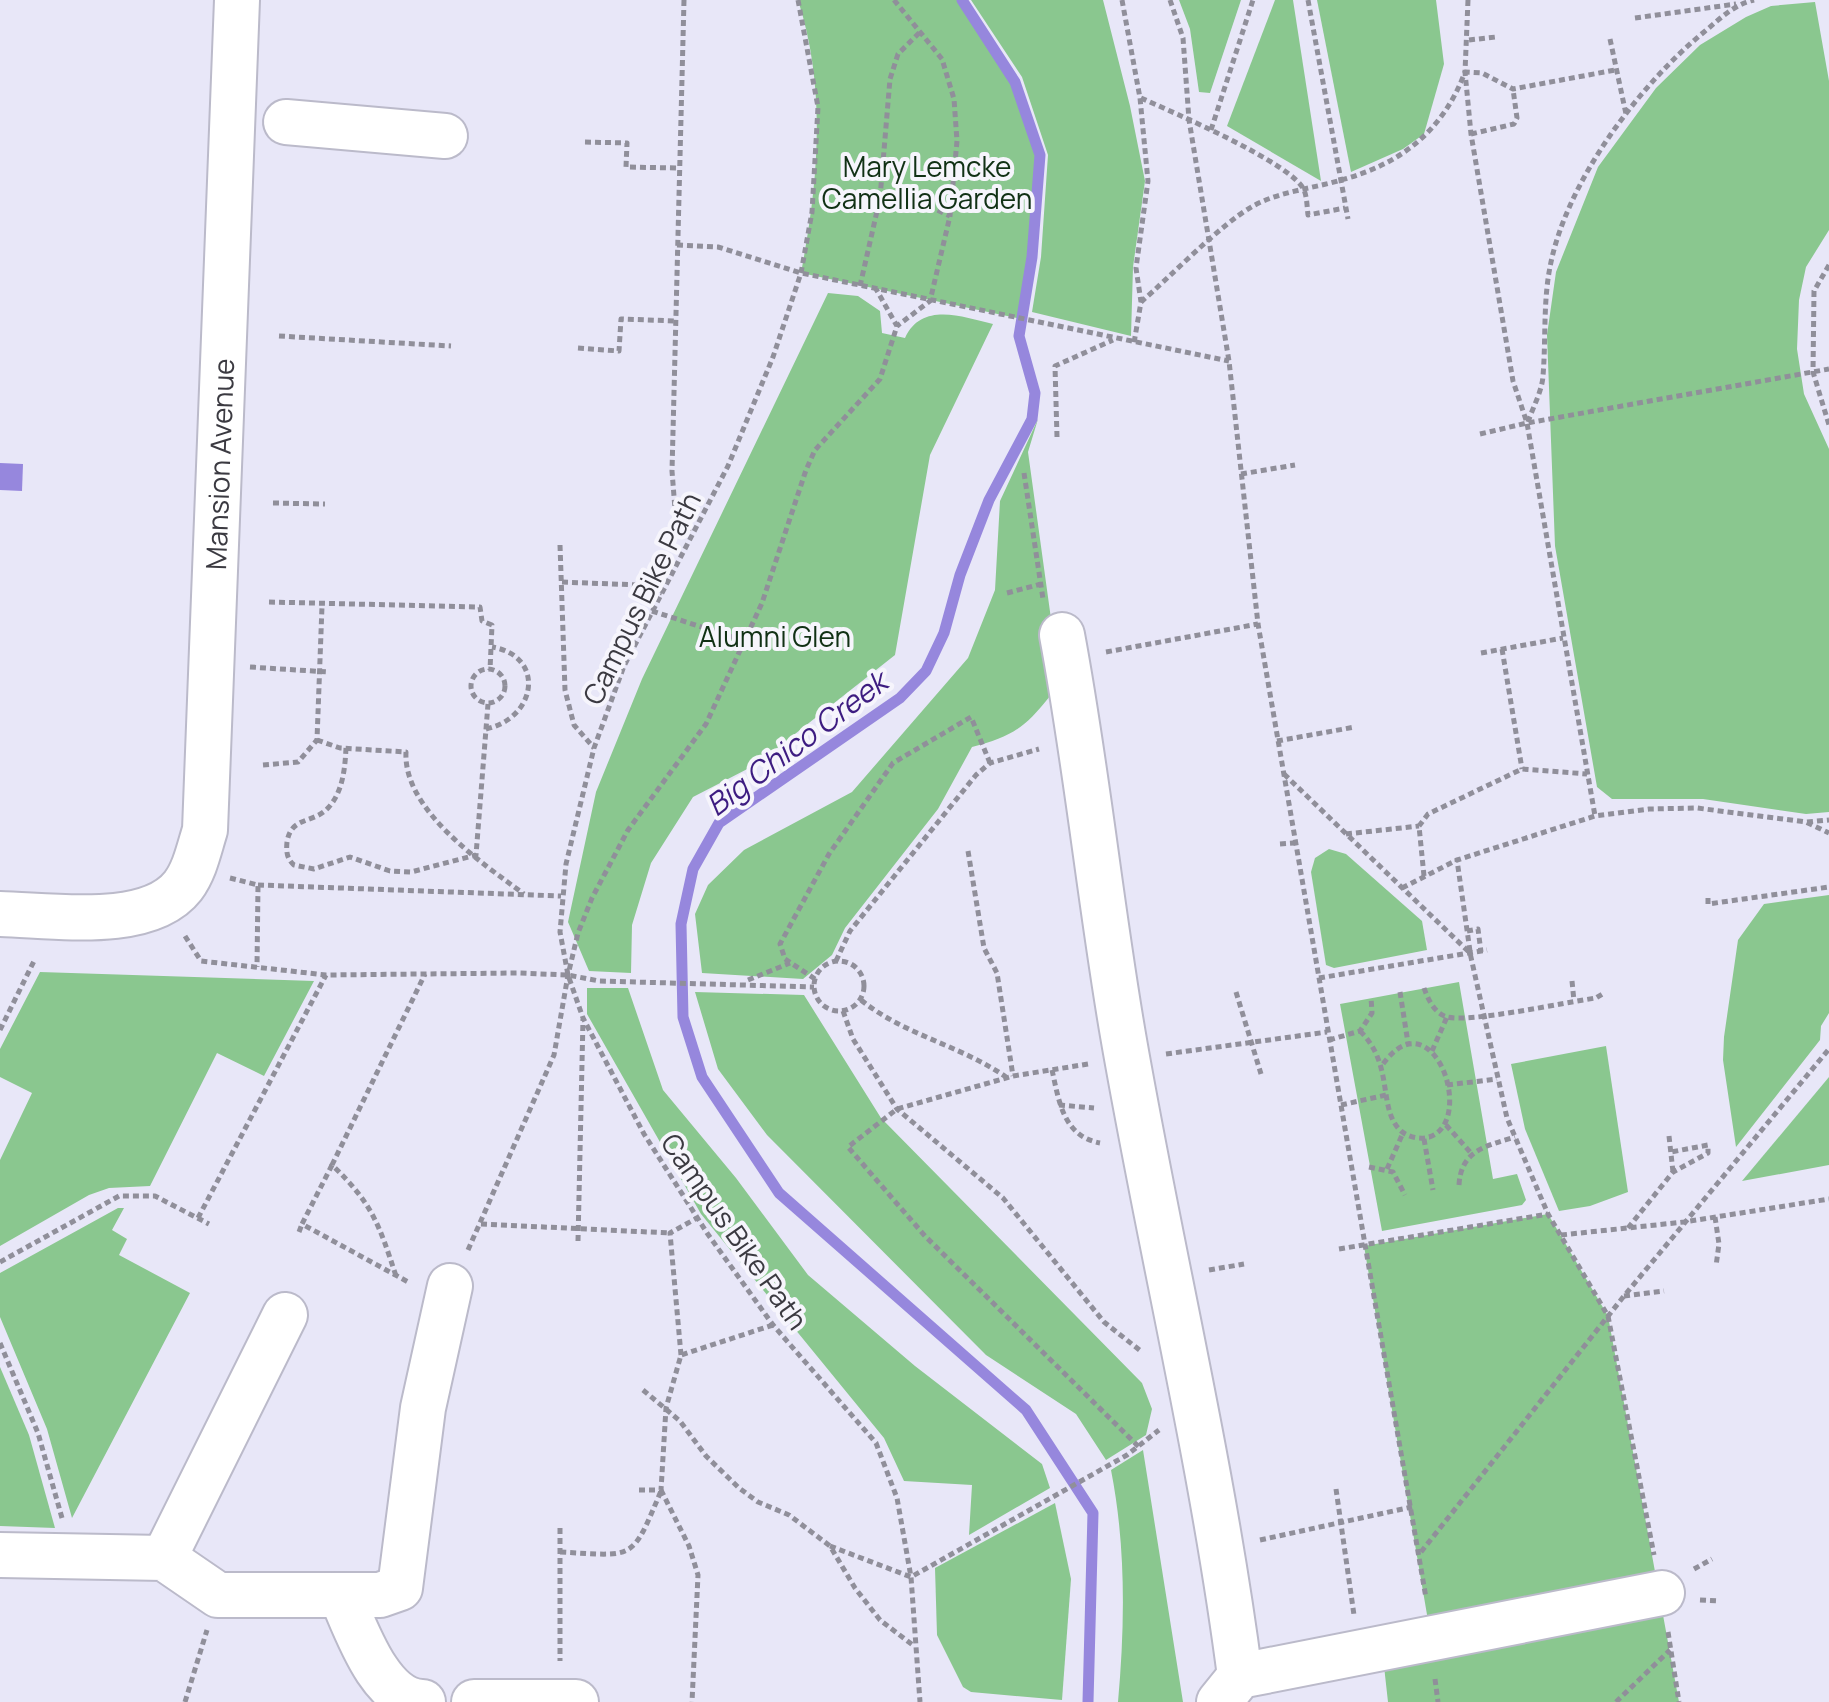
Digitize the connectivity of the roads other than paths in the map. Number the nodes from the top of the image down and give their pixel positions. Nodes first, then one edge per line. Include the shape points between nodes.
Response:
1 (237, 0) edge
2 (286, 122) dead end
3 (445, 136) dead end
4 (1065, 648) road end
5 (0, 914) edge
6 (450, 1286) road end
7 (285, 1315) dead end
8 (0, 1555) edge
9 (164, 1558) junction
10 (1662, 1593) road end
11 (341, 1595) junction
12 (1230, 1689) edge
13 (423, 1702) edge
14 (474, 1702) edge
15 (560, 1702) edge
16 (576, 1702) edge

1 - 5 street, Mansion Avenue via 205,830 181,889 158,904 126,916
2 - 3 street
4 - 12 street via 1127,1058 1223,1548
6 - 11 street via 423,1408 400,1588 380,1595
7 - 9 street
8 - 9 street
9 - 11 street via 218,1595
10 - 12 street via 1360,1652
11 - 13 street via 391,1691
14 - 15 street
15 - 16 street

